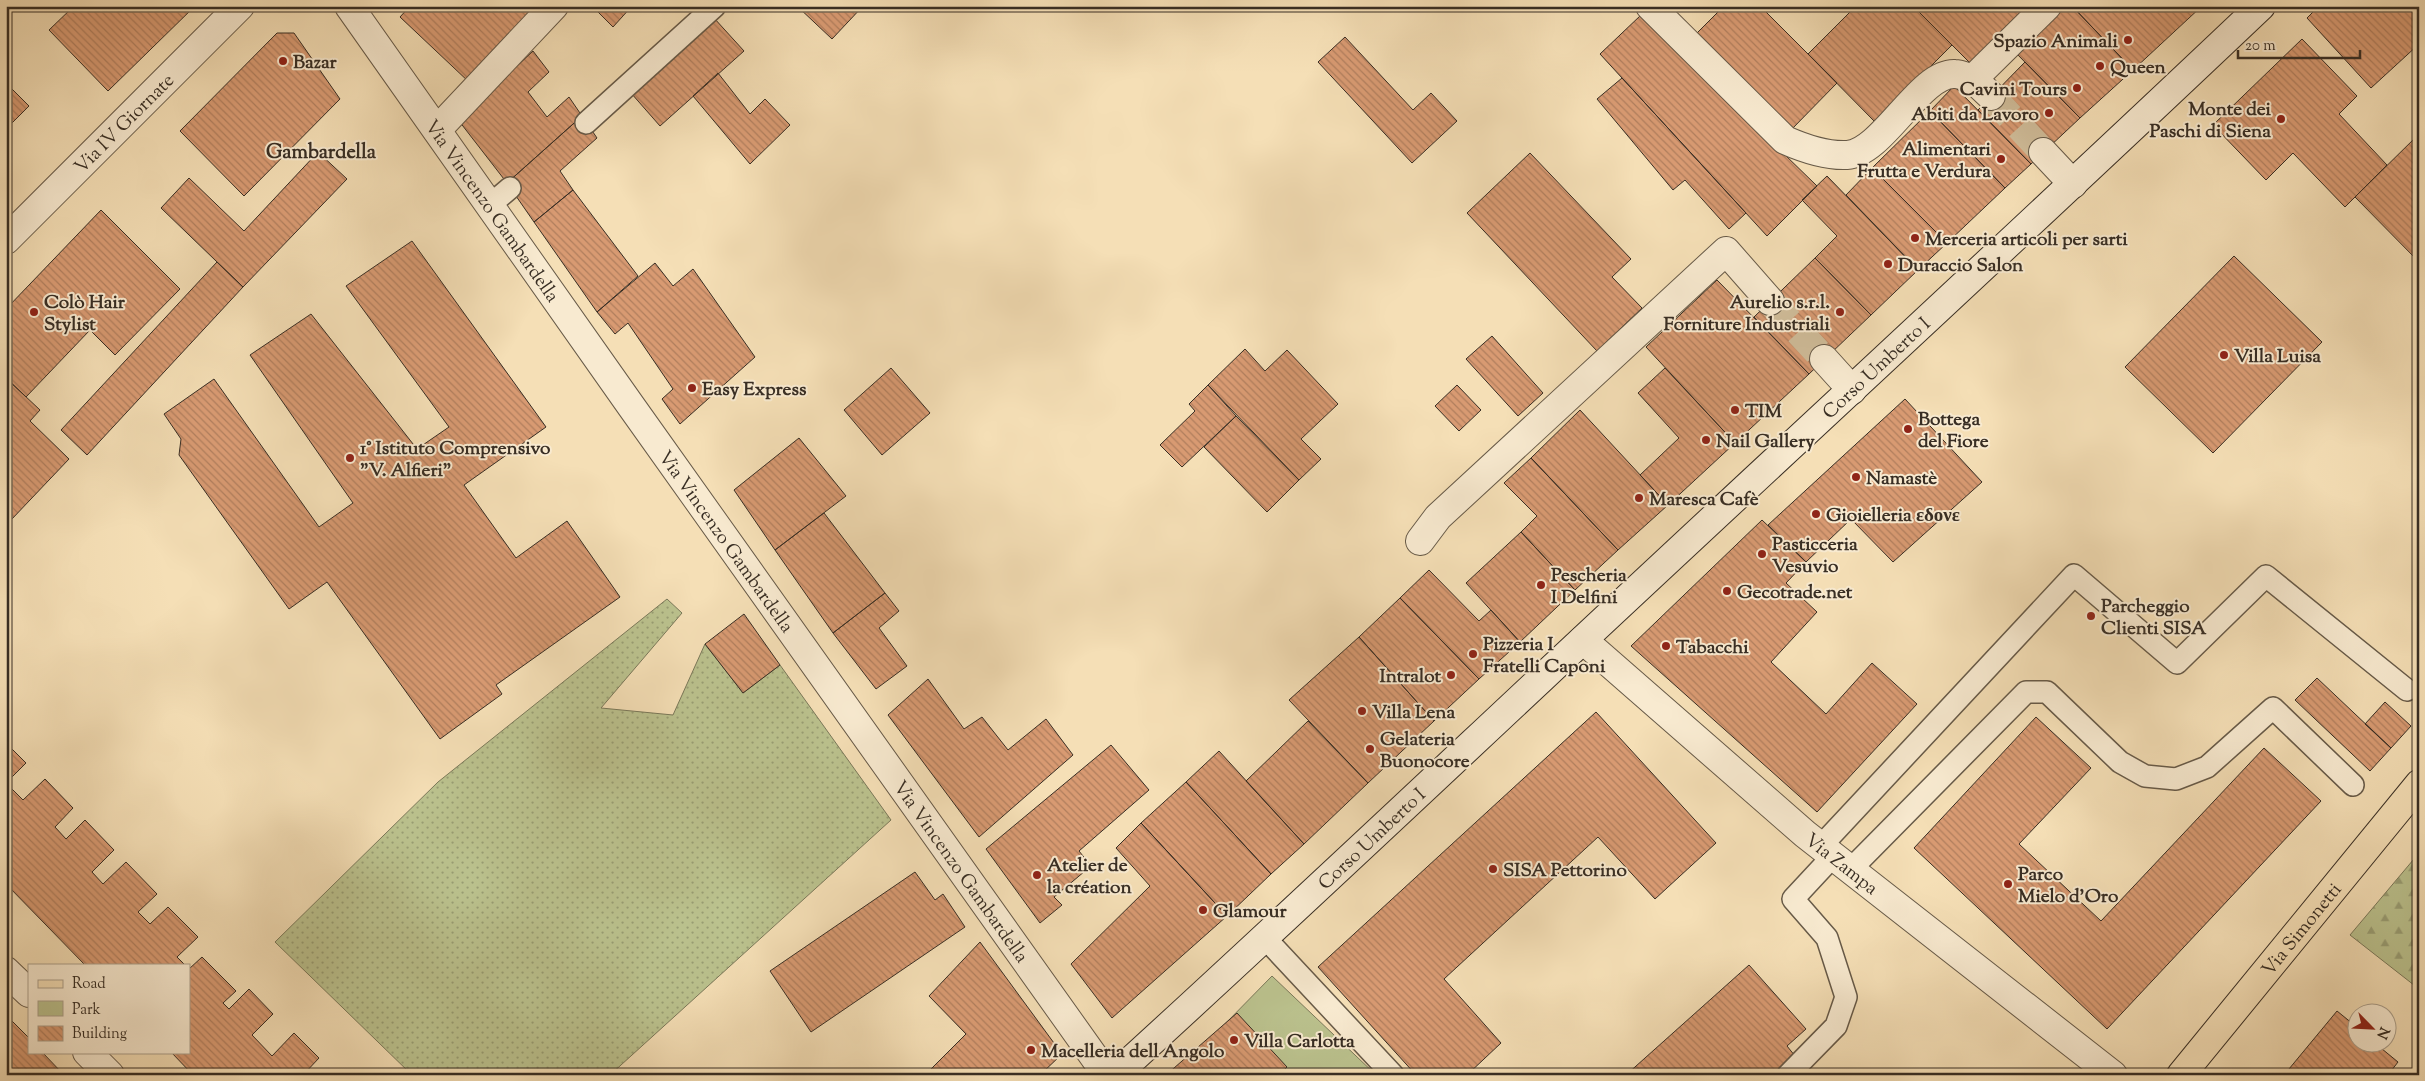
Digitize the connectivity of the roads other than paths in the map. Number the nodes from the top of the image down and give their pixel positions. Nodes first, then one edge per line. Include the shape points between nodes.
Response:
1 (240, 6) edge
2 (349, 6) edge
3 (554, 6) edge
4 (715, 6) edge
5 (1650, 6) edge
6 (2047, 6) edge
7 (2261, 6) edge
8 (586, 123) dead end
9 (437, 130) junction
10 (2044, 152) tunnel mouth
11 (2073, 184) junction
12 (6, 240) edge
13 (1770, 301) tunnel mouth
14 (1824, 359) tunnel mouth
15 (1852, 390) junction
16 (1420, 541) dead end
17 (1583, 640) junction
18 (2407, 690) dead end
19 (2419, 784) edge
20 (2353, 785) dead end
21 (1835, 857) junction
22 (1264, 938) junction
23 (6, 971) edge
24 (28, 993) edge
25 (90, 1054) edge
26 (110, 1075) edge
27 (1107, 1075) edge
28 (1115, 1075) edge
29 (1393, 1075) edge
30 (1788, 1075) edge
31 (2113, 1075) edge
32 (2182, 1075) edge

1 - 12 street, Via IV Giornate
2 - 9 street, Via Vincenzo Gambardella
3 - 9 street
4 - 8 lane
5 - 6 street via 1785,140 1805,149 1848,155 1867,147 1937,78 1954,73 1982,87
7 - 11 street, Corso Umberto I
9 - 27 street, Via Vincenzo Gambardella via 500,196 642,423
10 - 11 street
11 - 15 street, Corso Umberto I
13 - 16 street via 1726,251 1438,517
14 - 15 street
15 - 17 street, Corso Umberto I
17 - 21 street, Via Zampa
17 - 22 street, Corso Umberto I
18 - 21 lane via 2266,576 2177,663 2074,575
19 - 32 main road, Via Simonetti
20 - 21 lane via 2273,708 2207,767 2176,779 2145,776 2120,762 2047,692 2026,692
21 - 30 lane via 1793,899 1827,938 1846,996 1836,1026
21 - 31 street, Via Zampa
22 - 28 street, Corso Umberto I
22 - 29 lane
23 - 24 street
25 - 26 street

